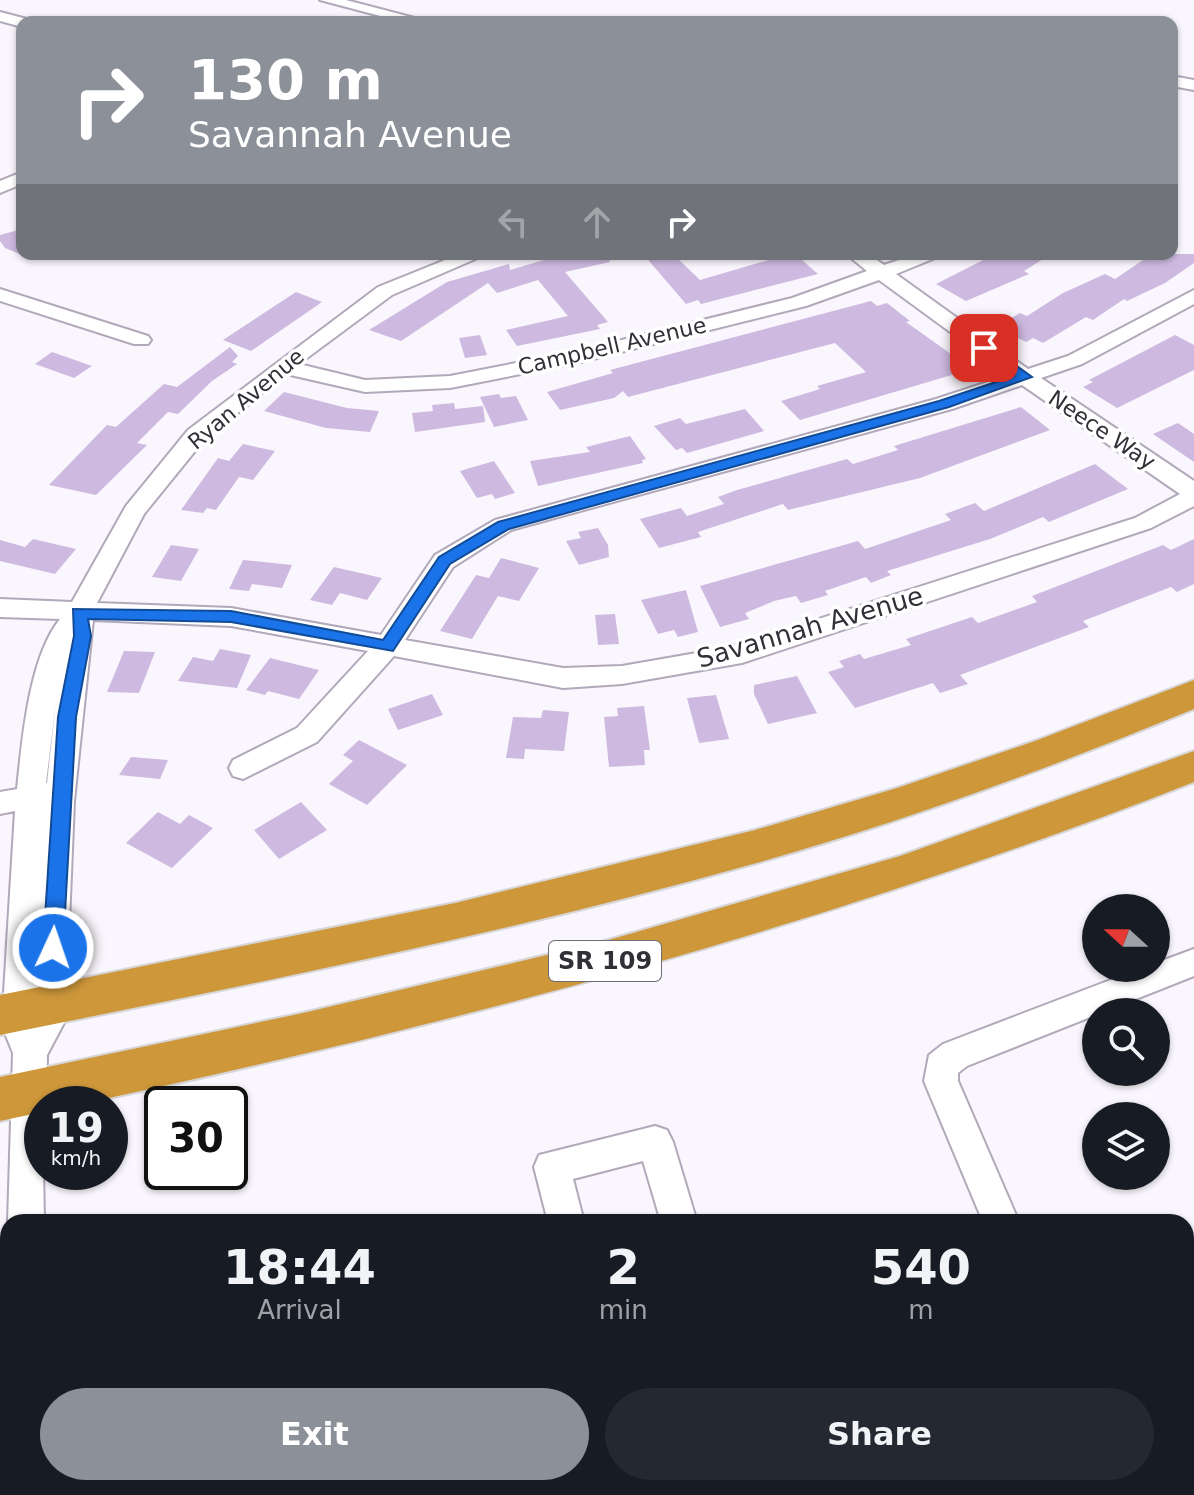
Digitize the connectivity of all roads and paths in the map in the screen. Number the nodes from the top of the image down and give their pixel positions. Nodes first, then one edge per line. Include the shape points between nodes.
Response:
1 (327, 0) edge
2 (409, 0) edge
3 (384, 13) junction
4 (378, 16) edge
5 (397, 16) edge
6 (462, 260) edge
7 (864, 260) edge
8 (920, 260) edge
9 (883, 275) junction
10 (0, 295) edge
11 (1194, 296) edge
12 (141, 340) dead end
13 (282, 367) junction
14 (1025, 377) junction
15 (1194, 494) edge
16 (0, 608) edge
17 (79, 613) junction
18 (387, 647) junction
19 (1194, 694) edge
20 (1194, 766) edge
21 (243, 768) dead end
22 (60, 792) junction
23 (30, 798) junction
24 (0, 803) edge
25 (1194, 962) edge
26 (21, 1046) edge
27 (26, 1214) edge
28 (564, 1214) edge
29 (677, 1214) edge
30 (998, 1214) edge

1 - 3 street
2 - 3 street
3 - 4 street
3 - 5 street
6 - 13 street, Ryan Avenue via 385,291
7 - 9 street, Neece Way
8 - 9 street, Campbell Avenue
9 - 13 street, Campbell Avenue via 799,302 450,382 365,386
9 - 14 street, Neece Way
10 - 12 street
11 - 14 street via 1075,360
13 - 17 street, Ryan Avenue via 196,435 142,500
14 - 15 street, Neece Way
14 - 18 street via 503,525 444,561
15 - 18 street, Savannah Avenue via 1143,523 733,656 622,675 563,678
16 - 17 street, Savannah Avenue
17 - 18 street, Savannah Avenue via 231,617
17 - 22 street, Ryan Avenue via 83,636 73,672
17 - 23 street, Ryan Avenue via 62,634 38,717
18 - 21 street via 307,735
19 - 26 highway, SR 109 via 1037,757 734,854 435,928
20 - 26 highway, SR 109 via 959,853 663,945 455,999
22 - 23 street
22 - 26 street, Ryan Avenue
23 - 24 street
23 - 26 street, Ryan Avenue
25 - 30 street via 955,1055 941,1066 941,1081
26 - 27 street
28 - 29 street via 552,1167 655,1142

